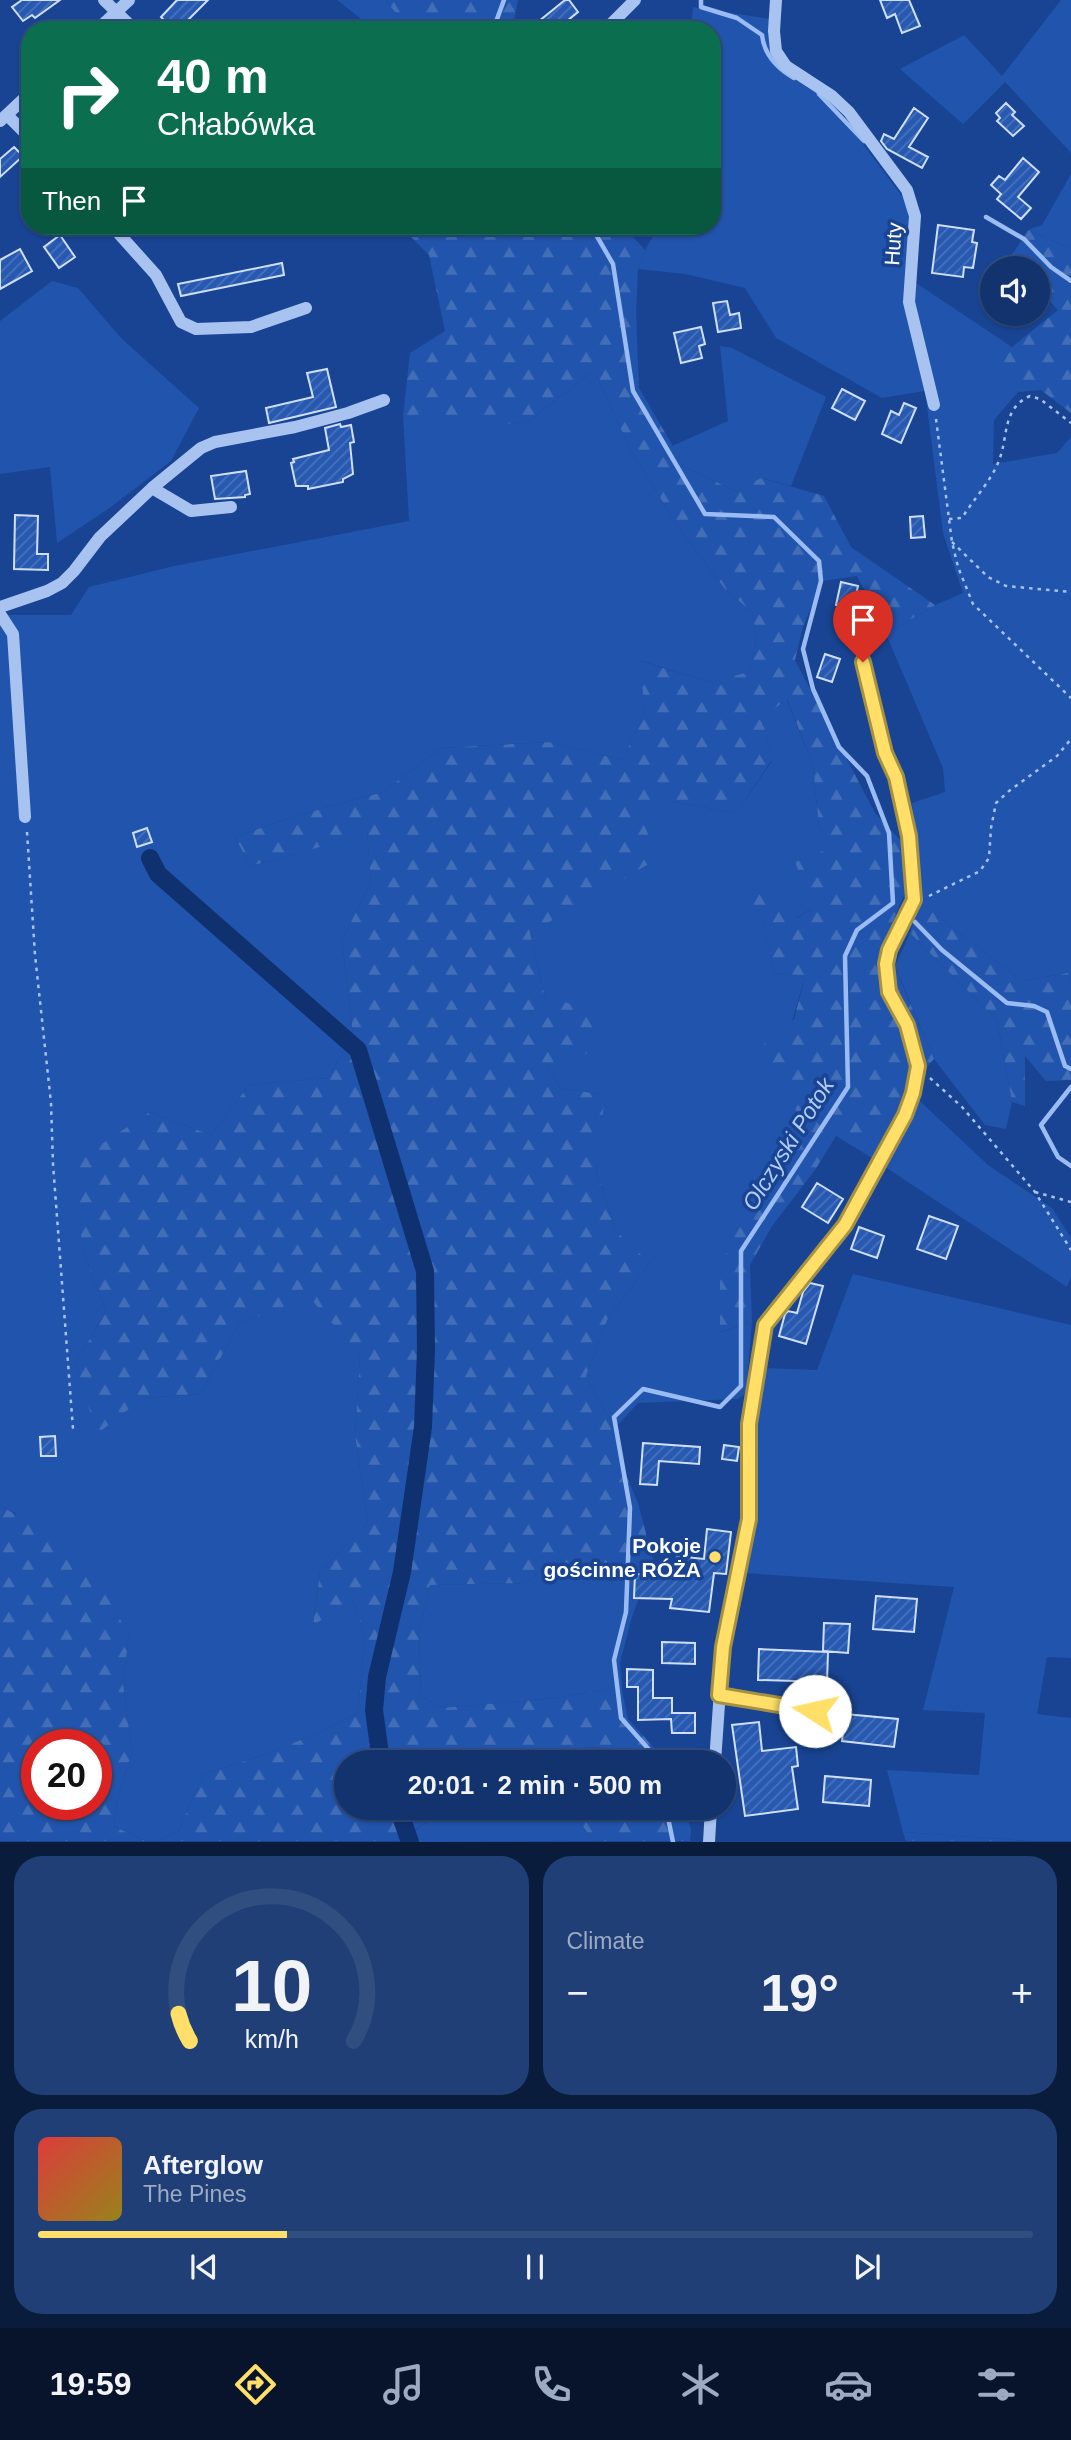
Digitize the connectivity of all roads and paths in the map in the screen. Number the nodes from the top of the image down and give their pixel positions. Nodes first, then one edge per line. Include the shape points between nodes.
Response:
1 (104, 0) edge
2 (129, 0) edge
3 (635, 0) edge
4 (776, 0) edge
5 (115, 13) junction
6 (107, 21) edge
7 (124, 21) edge
8 (614, 21) edge
9 (21, 102) edge
10 (4, 118) edge
11 (21, 131) edge
12 (120, 235) edge
13 (306, 308) dead end
14 (384, 400) dead end
15 (934, 405) joint
16 (1071, 423) edge
17 (152, 488) junction
18 (231, 507) dead end
19 (949, 519) junction
20 (952, 542) junction
21 (1071, 592) edge
22 (0, 607) edge
23 (0, 614) edge
24 (863, 662) dead end
25 (1071, 698) edge
26 (1071, 739) edge
27 (25, 817) joint
28 (914, 900) junction
29 (918, 1066) junction
30 (1035, 1192) junction
31 (1071, 1202) edge
32 (1071, 1250) edge
33 (73, 1429) dead end
34 (719, 1695) junction
35 (815, 1711) dead end
36 (716, 1750) edge
37 (710, 1820) edge
38 (709, 1842) edge

1 - 5 street
2 - 5 street
3 - 8 street
4 - 15 street, Huty via 776,51 786,66 849,112 906,190 915,216 909,302
5 - 6 street
5 - 7 street
9 - 10 street
10 - 11 street
12 - 13 street via 156,275 181,322 196,329 251,327
14 - 17 street via 295,427 215,442
15 - 19 path
16 - 19 path via 1040,399 1030,396 1019,401 1009,419 999,462 962,518
17 - 18 street via 191,511
17 - 22 street via 100,537 62,583
19 - 20 path
20 - 21 path via 988,577 1006,586
20 - 25 path via 973,604
23 - 27 street via 13,634
24 - 28 street via 909,836
26 - 28 path via 1057,756 996,803 989,858 980,871
27 - 33 path via 51,1103
28 - 29 street via 886,964 889,992 907,1025
29 - 30 path via 962,1107
29 - 34 street via 905,1115 845,1225 765,1325 749,1424 749,1519 723,1647
30 - 31 path
30 - 32 path
34 - 35 street
34 - 36 street
37 - 38 street

